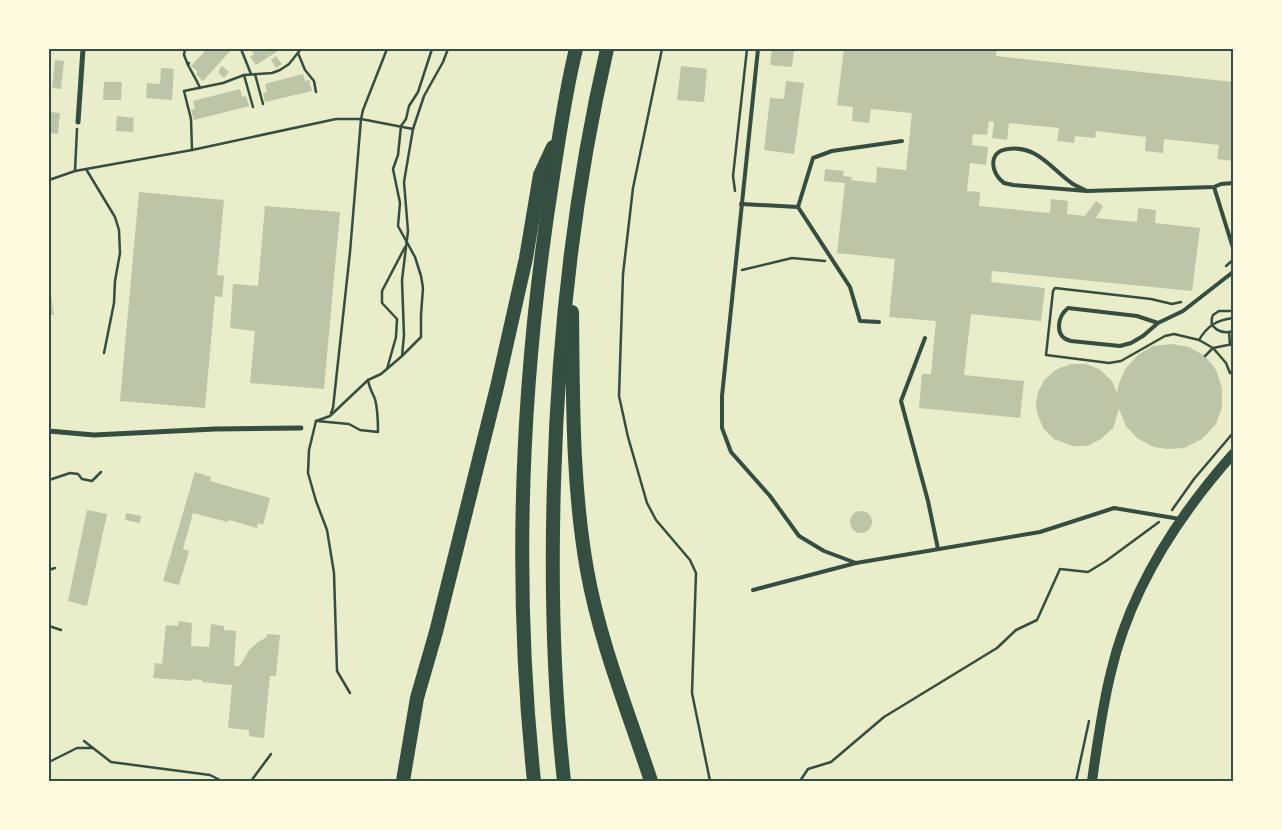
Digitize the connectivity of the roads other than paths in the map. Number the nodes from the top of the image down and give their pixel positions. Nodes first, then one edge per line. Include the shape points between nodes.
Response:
1 (83, 49) edge
2 (576, 49) edge
3 (607, 49) edge
4 (758, 49) edge
5 (78, 122) road end
6 (560, 130) junction
7 (902, 141) dead end
8 (1233, 183) edge
9 (1214, 187) junction
10 (1087, 192) junction
11 (741, 204) junction
12 (798, 207) junction
13 (571, 247) junction
14 (1233, 248) edge
15 (1233, 272) edge
16 (879, 322) dead end
17 (1158, 323) junction
18 (925, 338) dead end
19 (301, 428) dead end
20 (49, 431) edge
21 (1233, 454) edge
22 (1180, 519) junction
23 (938, 549) junction
24 (856, 563) junction
25 (753, 590) dead end
26 (403, 781) edge
27 (534, 781) edge
28 (564, 781) edge
29 (651, 781) edge
30 (1092, 781) edge

1 - 5 street
2 - 6 highway
3 - 13 highway via 594,106
4 - 11 lane
6 - 26 highway via 540,175 526,258 436,632 417,698
6 - 27 highway via 541,252 526,439 523,564 526,679
7 - 12 lane via 832,151 812,158
8 - 9 lane
9 - 10 lane
9 - 14 lane
10 - 10 lane via 1004,183 994,173 994,160 1002,150 1032,152
11 - 12 lane
11 - 24 lane via 722,396 722,428 731,452 770,496 799,536 824,551
12 - 16 lane via 850,287 860,321
13 - 28 highway via 558,398 552,534
13 - 29 highway via 573,417 587,571 615,677
15 - 17 lane via 1183,311
17 - 17 lane via 1138,316 1068,308 1063,312 1058,327 1064,339 1120,346 1143,336
18 - 23 lane via 901,401
19 - 20 street via 94,435
21 - 22 main road
22 - 23 lane via 1114,508 1040,532
22 - 30 main road via 1145,582 1125,628 1111,670
23 - 24 lane
24 - 25 lane

